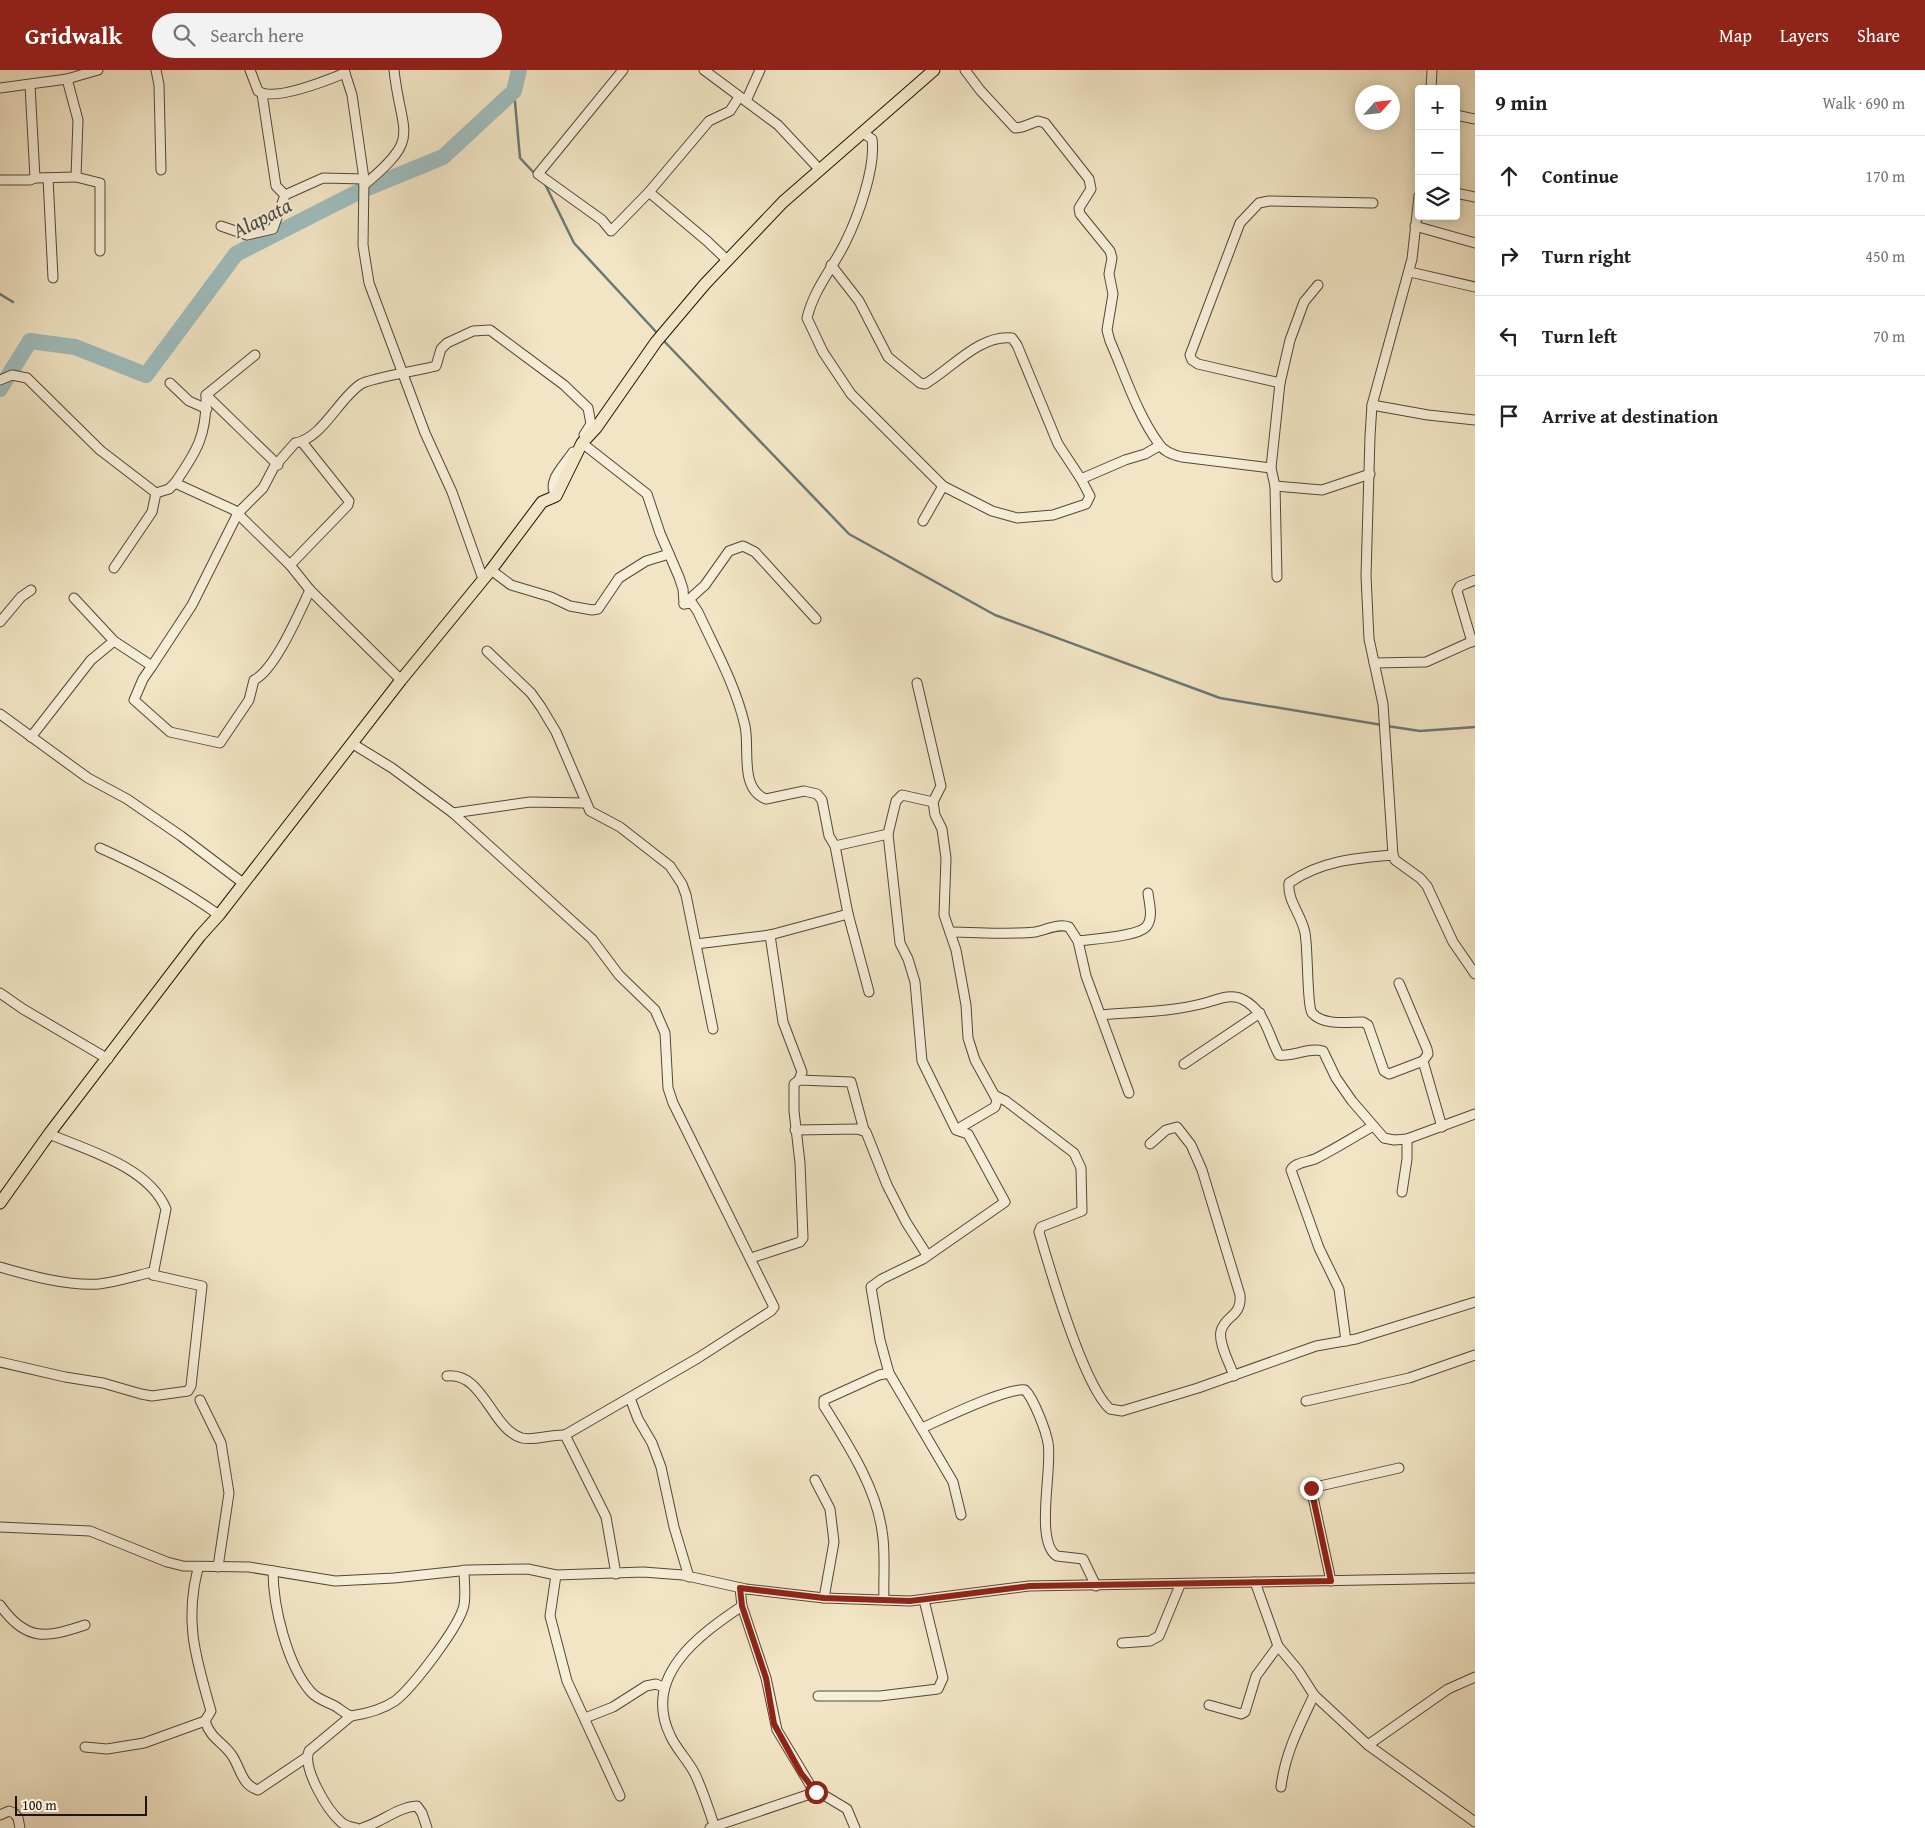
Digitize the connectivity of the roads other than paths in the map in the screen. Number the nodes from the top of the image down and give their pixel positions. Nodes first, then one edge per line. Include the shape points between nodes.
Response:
1 (98, 70) edge
2 (156, 70) edge
3 (250, 70) edge
4 (394, 70) edge
5 (623, 70) edge
6 (704, 70) edge
7 (760, 70) edge
8 (934, 70) edge
9 (965, 70) edge
10 (1432, 70) edge
11 (344, 71) edge
12 (66, 79) junction
13 (30, 85) junction
14 (1431, 85) edge
15 (0, 88) edge
16 (262, 94) junction
17 (742, 99) junction
18 (1460, 116) edge
19 (1475, 119) edge
20 (863, 133) junction
21 (162, 170) dead end
22 (820, 170) junction
23 (76, 177) junction
24 (35, 178) junction
25 (48, 178) junction
26 (0, 180) edge
27 (364, 182) junction
28 (649, 192) junction
29 (1460, 194) edge
30 (285, 195) junction
31 (1475, 197) edge
32 (1373, 203) dead end
33 (1416, 220) edge
34 (221, 226) dead end
35 (1415, 226) junction
36 (1475, 243) edge
37 (100, 251) dead end
38 (727, 260) junction
39 (831, 265) junction
40 (1410, 272) junction
41 (54, 278) dead end
42 (1318, 285) dead end
43 (1475, 287) edge
44 (255, 355) dead end
45 (403, 374) junction
46 (0, 380) edge
47 (170, 382) dead end
48 (1280, 383) junction
49 (206, 395) junction
50 (1372, 405) junction
51 (207, 409) junction
52 (1475, 420) edge
53 (302, 442) junction
54 (582, 443) junction
55 (1160, 446) junction
56 (278, 465) junction
57 (1271, 468) junction
58 (1370, 474) junction
59 (1082, 479) junction
60 (175, 483) junction
61 (943, 486) junction
62 (1274, 486) junction
63 (156, 494) junction
64 (556, 496) junction
65 (238, 513) junction
66 (923, 521) dead end
67 (669, 554) junction
68 (290, 565) junction
69 (114, 568) dead end
70 (491, 570) junction
71 (1277, 577) dead end
72 (483, 579) junction
73 (1475, 580) edge
74 (31, 590) dead end
75 (310, 590) junction
76 (74, 598) dead end
77 (684, 604) junction
78 (816, 619) dead end
79 (0, 622) edge
80 (114, 641) junction
81 (1473, 641) edge
82 (487, 651) dead end
83 (1374, 663) junction
84 (152, 666) junction
85 (401, 680) junction
86 (917, 683) dead end
87 (0, 714) edge
88 (31, 737) junction
89 (353, 744) junction
90 (933, 802) junction
91 (585, 803) junction
92 (453, 813) junction
93 (888, 834) junction
94 (836, 846) junction
95 (100, 848) dead end
96 (1393, 855) junction
97 (242, 883) junction
98 (1148, 892) dead end
99 (848, 914) junction
100 (219, 915) junction
101 (950, 932) junction
102 (770, 935) junction
103 (1078, 941) junction
104 (696, 944) junction
105 (1475, 974) edge
106 (1399, 983) dead end
107 (0, 992) edge
108 (869, 992) dead end
109 (1260, 1013) junction
110 (1101, 1015) junction
111 (713, 1029) dead end
112 (108, 1059) junction
113 (1423, 1061) junction
114 (1184, 1064) dead end
115 (799, 1080) junction
116 (1129, 1093) dead end
117 (996, 1096) junction
118 (1475, 1114) edge
119 (1373, 1126) junction
120 (1442, 1127) junction
121 (796, 1130) junction
122 (864, 1130) junction
123 (956, 1130) junction
124 (49, 1134) junction
125 (1407, 1139) junction
126 (1150, 1144) dead end
127 (1402, 1192) dead end
128 (0, 1203) edge
129 (927, 1255) junction
130 (751, 1258) junction
131 (0, 1267) edge
132 (153, 1275) junction
133 (1475, 1302) edge
134 (1346, 1341) junction
135 (1475, 1354) edge
136 (0, 1362) edge
137 (889, 1374) junction
138 (447, 1376) dead end
139 (1234, 1376) junction
140 (630, 1398) junction
141 (200, 1400) dead end
142 (1306, 1401) dead end
143 (922, 1428) junction
144 (565, 1435) junction
145 (1399, 1468) dead end
146 (815, 1480) dead end
147 (961, 1515) dead end
148 (0, 1527) edge
149 (218, 1567) junction
150 (198, 1568) junction
151 (464, 1570) junction
152 (274, 1571) junction
153 (616, 1574) junction
154 (556, 1575) junction
155 (689, 1576) junction
156 (1475, 1578) edge
157 (1331, 1581) junction
158 (1255, 1582) junction
159 (1180, 1585) junction
160 (1096, 1586) junction
161 (740, 1588) junction
162 (824, 1598) junction
163 (884, 1600) junction
164 (924, 1600) junction
165 (0, 1605) edge
166 (742, 1606) junction
167 (85, 1625) dead end
168 (1122, 1643) dead end
169 (1278, 1646) junction
170 (1475, 1677) edge
171 (664, 1686) junction
172 (1314, 1695) junction
173 (818, 1696) dead end
174 (1208, 1705) dead end
175 (351, 1716) junction
176 (585, 1718) junction
177 (205, 1721) junction
178 (1368, 1746) junction
179 (85, 1747) dead end
180 (307, 1757) junction
181 (1281, 1787) dead end
182 (816, 1792) junction
183 (620, 1796) dead end
184 (0, 1815) edge
185 (1475, 1822) edge
186 (338, 1825) edge
187 (20, 1828) edge
188 (356, 1828) edge
189 (362, 1828) edge
190 (427, 1828) edge
191 (712, 1828) edge
192 (855, 1828) edge

1 - 12 street
2 - 21 street
3 - 16 street via 254,85
4 - 27 street via 404,121 403,144 381,171
5 - 28 street via 538,174 602,220 611,231
6 - 17 street
7 - 17 street
8 - 20 main road
9 - 55 street via 1015,128 1038,121 1045,123 1089,179 1091,189 1079,208 1112,258 1109,274 1113,294 1108,330 1110,341 1139,409
10 - 14 street
11 - 16 street via 296,90
11 - 27 street via 352,95
12 - 13 street
12 - 23 street via 78,120
13 - 15 street
13 - 24 street
16 - 30 street via 276,186
17 - 22 street via 778,125
17 - 28 street via 730,111 709,121
18 - 19 street
20 - 22 main road
20 - 39 street via 872,139 871,172 845,243
22 - 38 main road via 776,209
23 - 25 street
23 - 37 street via 100,183
24 - 25 street
24 - 26 street
25 - 41 street
27 - 30 street via 323,178
27 - 45 street via 363,245 369,283
28 - 38 street
29 - 31 street
30 - 34 street via 273,228 247,234
32 - 48 street via 1269,201 1259,204 1240,223 1190,355 1198,364
33 - 35 street
35 - 36 street
35 - 40 street
38 - 54 main road via 656,342
39 - 59 street via 859,301 888,357 920,383 925,384 943,374 975,348 1004,337 1012,338 1058,444
39 - 61 street via 807,318 823,352 851,394
40 - 43 street
40 - 50 street
42 - 48 street via 1304,302 1298,317
44 - 49 street
45 - 53 street via 362,383 346,396 324,424
45 - 64 street via 436,366 446,343 472,331 490,330 564,385 588,408 591,424 552,482
45 - 72 street via 433,453 452,492
46 - 63 street via 12,375 27,378 100,450
47 - 51 street via 189,401
48 - 57 street
49 - 51 street
49 - 56 street
50 - 52 street
50 - 58 street
51 - 60 street via 207,420 193,457
53 - 56 street via 295,443
53 - 68 street via 349,501
54 - 64 main road
54 - 67 street via 642,488
55 - 57 street via 1171,455 1182,458
55 - 59 street
56 - 65 street via 263,488
57 - 62 street
58 - 62 street via 1322,490
58 - 83 street via 1366,576 1368,639
59 - 61 street via 1090,496 1086,504 1053,515 1017,518 992,511
60 - 63 street via 170,489
60 - 65 street
61 - 66 street
62 - 71 street
63 - 69 street via 152,512
64 - 70 main road via 542,502
65 - 68 street
65 - 84 street via 192,604
67 - 70 street via 646,562 619,578 598,609 592,610 570,606 511,585
67 - 77 street via 684,589
68 - 75 street
70 - 72 main road
72 - 85 main road
73 - 81 street via 1460,586 1457,591
74 - 79 street
75 - 84 street via 269,666 254,680 249,700 220,744 170,732 134,700 142,679
75 - 85 street
76 - 80 street
77 - 78 street via 705,585 729,551 742,546 755,552
77 - 94 street via 692,603 698,612 733,691 745,725 747,760 756,793 766,799 804,791 818,794 829,836
80 - 84 street
80 - 88 street via 91,660
81 - 83 street via 1426,662
82 - 91 street via 541,707 556,732
83 - 96 street via 1383,704
85 - 89 main road
86 - 90 street via 941,786
87 - 88 street
88 - 97 street via 88,778 127,799 181,836
89 - 92 street
89 - 97 main road
90 - 93 street via 900,796
90 - 101 street via 942,829 946,858 943,904
91 - 92 street via 530,802
91 - 104 street via 590,812 620,827 676,873 686,896
92 - 130 street via 592,939 619,975 655,1010 665,1032 669,1095
93 - 94 street
93 - 123 street via 900,943 915,982 920,1052
94 - 99 street
95 - 100 street via 170,882
96 - 105 street via 1427,886 1453,942
96 - 113 street via 1362,857 1315,867 1289,883 1288,890 1305,931 1309,1008 1312,1013 1329,1022 1368,1024 1384,1071 1388,1074
97 - 100 main road
98 - 103 street via 1150,915 1146,926 1136,933
99 - 102 street
99 - 108 street
100 - 112 main road
101 - 103 street via 1024,933 1064,925
101 - 117 street via 956,950 971,1048 981,1073
102 - 104 street
102 - 115 street via 783,1022 802,1072
103 - 110 street via 1086,976
104 - 111 street
106 - 113 street via 1427,1049 1428,1054
107 - 112 street
109 - 110 street via 1233,996 1186,1008
109 - 114 street
109 - 119 street via 1279,1056 1317,1049 1323,1051 1336,1078
110 - 116 street
112 - 124 main road
113 - 120 street
115 - 121 street via 793,1086
115 - 122 street via 852,1083
117 - 123 street via 995,1106
117 - 139 street via 1061,1141 1078,1159 1082,1211 1041,1228 1039,1232 1076,1343 1105,1404 1110,1409 1122,1411
118 - 120 street
119 - 125 street via 1384,1138
119 - 134 street via 1291,1170 1319,1248 1339,1289
120 - 125 street
121 - 122 street
121 - 130 street via 802,1240
122 - 129 street via 906,1222
123 - 129 street via 968,1134 1005,1202
124 - 128 main road
124 - 132 street via 125,1167 162,1200 166,1209
125 - 127 street
126 - 139 street via 1166,1130 1177,1127 1191,1145 1202,1170 1240,1295 1238,1311 1224,1324 1221,1336
129 - 137 street via 870,1289
130 - 140 street via 773,1304 771,1311
131 - 132 street via 37,1277 99,1284 152,1272
132 - 136 street via 202,1286 188,1390 146,1395
133 - 134 street
134 - 139 street via 1316,1346
135 - 142 street via 1408,1378
137 - 143 street
137 - 163 street via 878,1375 827,1397 823,1403 869,1489 879,1517
138 - 144 street via 461,1377 480,1392 507,1427 523,1438
140 - 144 street
140 - 155 street via 660,1467
141 - 149 street via 221,1444 229,1494
143 - 147 street via 953,1482
143 - 160 street via 1002,1395 1025,1390 1032,1400 1048,1444 1046,1528 1052,1550 1057,1556 1083,1559
144 - 153 street via 606,1517
145 - 157 street via 1311,1488
146 - 162 street via 830,1509 834,1542
148 - 150 street via 90,1531 167,1562
149 - 150 street
149 - 152 street
150 - 177 street via 190,1613 199,1671 211,1710
151 - 152 street via 334,1581
151 - 154 street via 528,1569
151 - 175 street via 465,1595 461,1613 433,1657 394,1701
152 - 175 street via 279,1621 306,1685 317,1697
153 - 154 street
153 - 155 street via 643,1572
154 - 176 street via 551,1605 552,1628 567,1681
155 - 161 street
156 - 157 street
157 - 158 street
158 - 159 street
158 - 169 street
159 - 160 street
159 - 168 street via 1159,1636 1150,1641
160 - 164 street via 1030,1586
161 - 162 street
161 - 166 street
162 - 163 street
163 - 164 street
164 - 173 street via 942,1678 938,1689 880,1696
165 - 167 street via 14,1624 44,1634
166 - 171 street via 698,1638 676,1664
166 - 182 street via 766,1678 774,1724 801,1773
169 - 172 street
169 - 174 street via 1256,1676 1245,1712 1240,1714
170 - 178 street via 1448,1689
171 - 176 street via 646,1686 613,1708
171 - 191 street via 662,1705 669,1735 694,1774
172 - 178 street
172 - 181 street via 1294,1738
175 - 180 street via 309,1751
176 - 183 street
177 - 179 street via 144,1743
177 - 180 street via 217,1742 233,1757 250,1788 258,1790
178 - 185 street
180 - 186 street via 307,1767
182 - 191 street
182 - 192 street via 847,1809
184 - 187 street via 8,1811 14,1813
186 - 188 street
189 - 190 street via 407,1807 417,1806

